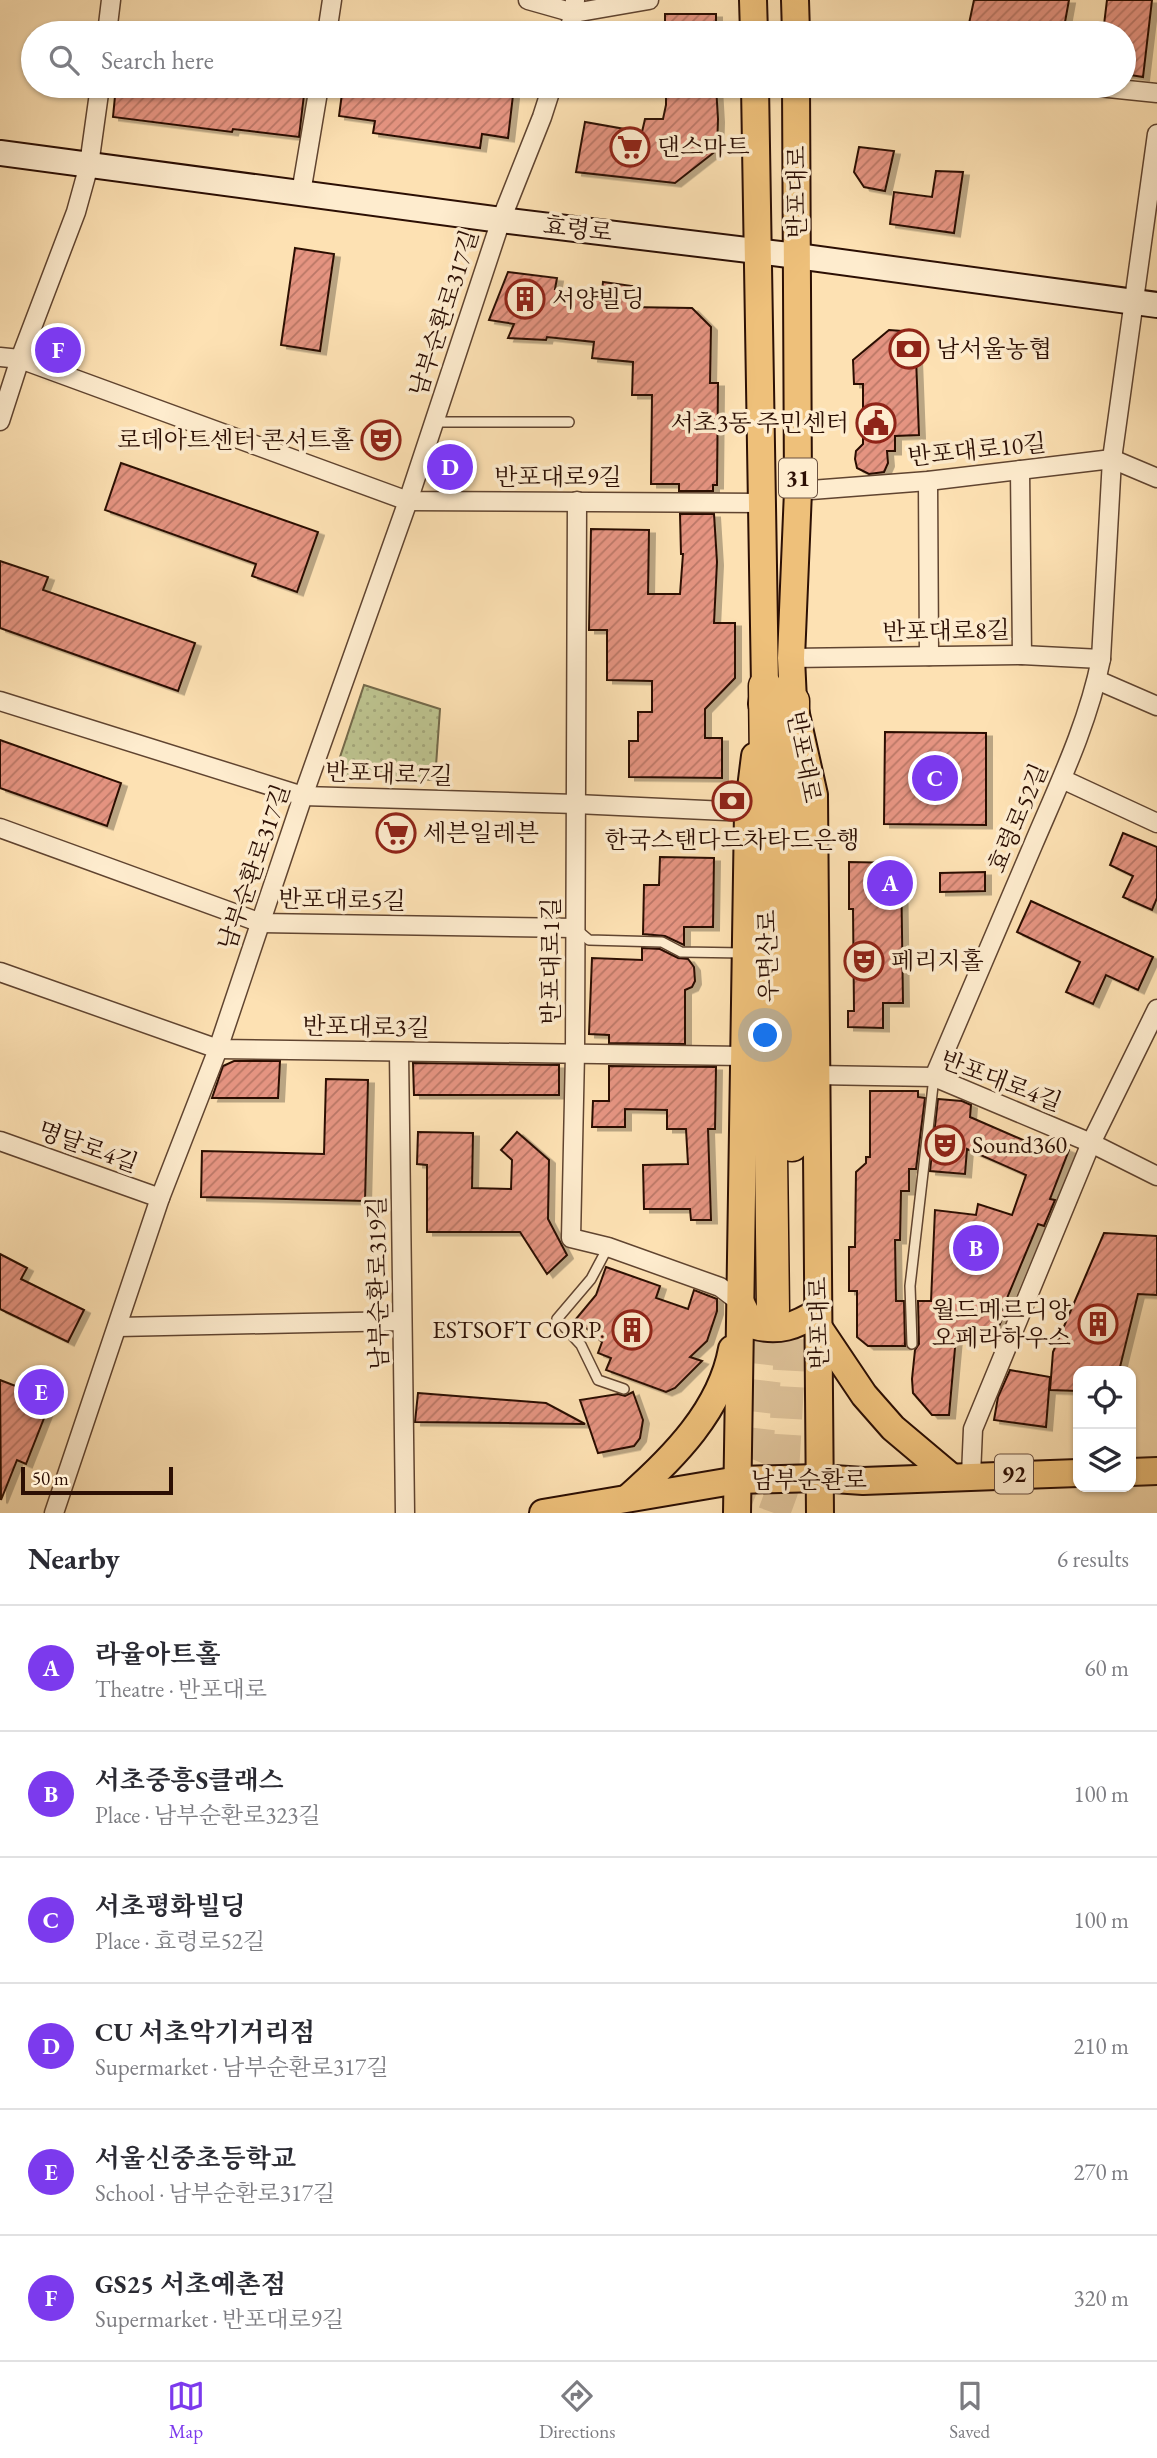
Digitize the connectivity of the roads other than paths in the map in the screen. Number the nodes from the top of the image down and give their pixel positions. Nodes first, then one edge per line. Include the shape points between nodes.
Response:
1 (111, 0) edge
2 (332, 0) edge
3 (528, 0) edge
4 (649, 0) edge
5 (753, 0) edge
6 (795, 0) edge
7 (575, 7) edge
8 (108, 21) edge
9 (329, 21) edge
10 (754, 21) edge
11 (796, 21) edge
12 (1136, 91) edge
13 (1157, 93) edge
14 (98, 98) edge
15 (316, 98) edge
16 (548, 98) edge
17 (755, 98) edge
18 (796, 98) edge
19 (1157, 134) edge
20 (0, 153) edge
21 (89, 165) junction
22 (301, 193) junction
23 (501, 220) junction
24 (759, 251) junction
25 (797, 256) junction
26 (1146, 303) edge
27 (0, 357) edge
28 (20, 359) junction
29 (0, 421) edge
30 (434, 422) junction
31 (569, 422) dead end
32 (1112, 459) junction
33 (1020, 470) junction
34 (1157, 478) edge
35 (928, 481) junction
36 (799, 491) junction
37 (408, 501) junction
38 (577, 501) junction
39 (763, 503) junction
40 (1021, 655) junction
41 (929, 656) junction
42 (791, 658) junction
43 (1101, 659) junction
44 (1097, 680) junction
45 (765, 686) junction
46 (0, 701) edge
47 (793, 701) junction
48 (1157, 706) edge
49 (1062, 779) junction
50 (303, 796) junction
51 (576, 804) junction
52 (748, 813) junction
53 (1157, 823) edge
54 (0, 828) edge
55 (261, 923) junction
56 (575, 928) junction
57 (745, 953) junction
58 (0, 972) edge
59 (1157, 1009) edge
60 (218, 1049) junction
61 (399, 1052) junction
62 (575, 1053) junction
63 (744, 1056) junction
64 (816, 1075) junction
65 (934, 1077) junction
66 (0, 1141) edge
67 (1091, 1143) junction
68 (1157, 1176) edge
69 (160, 1198) junction
70 (608, 1247) junction
71 (741, 1303) junction
72 (801, 1315) junction
73 (402, 1321) junction
74 (118, 1327) junction
75 (912, 1344) dead end
76 (624, 1389) dead end
77 (1157, 1471) edge
78 (1136, 1472) edge
79 (1073, 1473) edge
80 (960, 1476) junction
81 (819, 1478) junction
82 (738, 1480) junction
83 (629, 1497) junction
84 (54, 1513) edge
85 (405, 1513) edge
86 (543, 1513) edge
87 (737, 1513) edge
88 (820, 1513) edge

1 - 8 street
2 - 9 street
3 - 7 street
4 - 7 street
5 - 10 main road
6 - 11 main road
12 - 13 street
14 - 21 street
15 - 22 street
16 - 23 street, 남부순환로317길
17 - 24 main road, 반포대로
18 - 25 main road, 반포대로 / 31
19 - 26 street, 효령로52길
20 - 21 main road, 효령로
21 - 22 main road, 효령로
21 - 28 street via 76,212
22 - 23 main road, 효령로
23 - 24 main road, 효령로
23 - 30 street, 남부순환로317길
24 - 25 main road, 효령로
24 - 39 main road, 반포대로
25 - 26 main road, 효령로
25 - 36 main road, 반포대로 / 31
26 - 32 street, 효령로52길
27 - 28 street, 반포대로9길
28 - 29 street
28 - 37 street, 반포대로9길
30 - 31 lane, 남부순환로317길
30 - 37 street, 남부순환로317길
32 - 33 street, 반포대로10길
32 - 34 street, 반포대로10길
32 - 43 street, 효령로52길
33 - 35 street, 반포대로10길
33 - 40 street
35 - 36 street, 반포대로10길
35 - 41 street
36 - 42 main road, 반포대로 / 31
37 - 38 street, 반포대로9길
37 - 50 street, 남부순환로317길
38 - 39 street, 반포대로9길
38 - 51 street, 반포대로1길
39 - 45 main road, 반포대로
40 - 41 street, 반포대로8길
40 - 43 street, 반포대로8길
41 - 42 street, 반포대로8길
42 - 47 main road, 반포대로 / 31
43 - 44 street, 효령로52길
44 - 48 street
44 - 49 street, 효령로52길
45 - 52 main road, 반포대로
45 - 72 highway, 우면산로
46 - 50 street, 반포대로7길
47 - 64 main road, 반포대로 via 814,795
47 - 72 highway, 우면산로 / 31
49 - 53 street
49 - 65 street, 효령로52길
50 - 51 street, 반포대로7길
50 - 55 street, 남부순환로317길
51 - 52 street, 반포대로7길
51 - 56 street, 반포대로1길
52 - 57 main road, 반포대로
54 - 55 street, 반포대로5길
55 - 56 street, 반포대로5길
55 - 60 street, 남부순환로317길
56 - 57 lane via 589,940 662,942 681,952
56 - 62 street, 반포대로1길
57 - 63 main road, 반포대로
58 - 60 street, 반포대로3길
59 - 67 street
60 - 61 street, 반포대로3길
60 - 69 street, 남부순환로317길
61 - 62 street, 반포대로3길
61 - 73 street, 남부순환로319길
62 - 63 street, 반포대로3길
62 - 70 street, 반포대로1길 via 571,1238
63 - 71 main road, 반포대로
64 - 65 street, 반포대로4길
64 - 72 main road, 반포대로
65 - 67 street, 반포대로4길
65 - 75 lane, 효령로52길 via 910,1286
66 - 69 street, 명달로4길
67 - 68 street, 반포대로4길
67 - 80 street via 973,1429
69 - 74 street, 남부순환로317길
70 - 71 street, 반포대로1길 via 720,1287
70 - 76 lane via 591,1279 557,1319 581,1345 598,1380
71 - 72 main road via 752,1325 761,1328 789,1328
71 - 82 main road, 반포대로
71 - 83 main road via 730,1362 713,1400 691,1435
72 - 80 main road via 893,1428
72 - 81 main road, 반포대로
73 - 74 street
73 - 85 street, 남부순환로319길
74 - 84 street, 남부순환로317길
77 - 78 main road
79 - 80 main road, 남부순환로 / 92
80 - 81 main road, 남부순환로 / 92 via 863,1481
81 - 82 main road, 남부순환로 / 92
81 - 88 main road, 반포대로
82 - 83 main road, 남부순환로 / 92
82 - 87 main road, 반포대로
83 - 86 main road, 남부순환로 / 92

